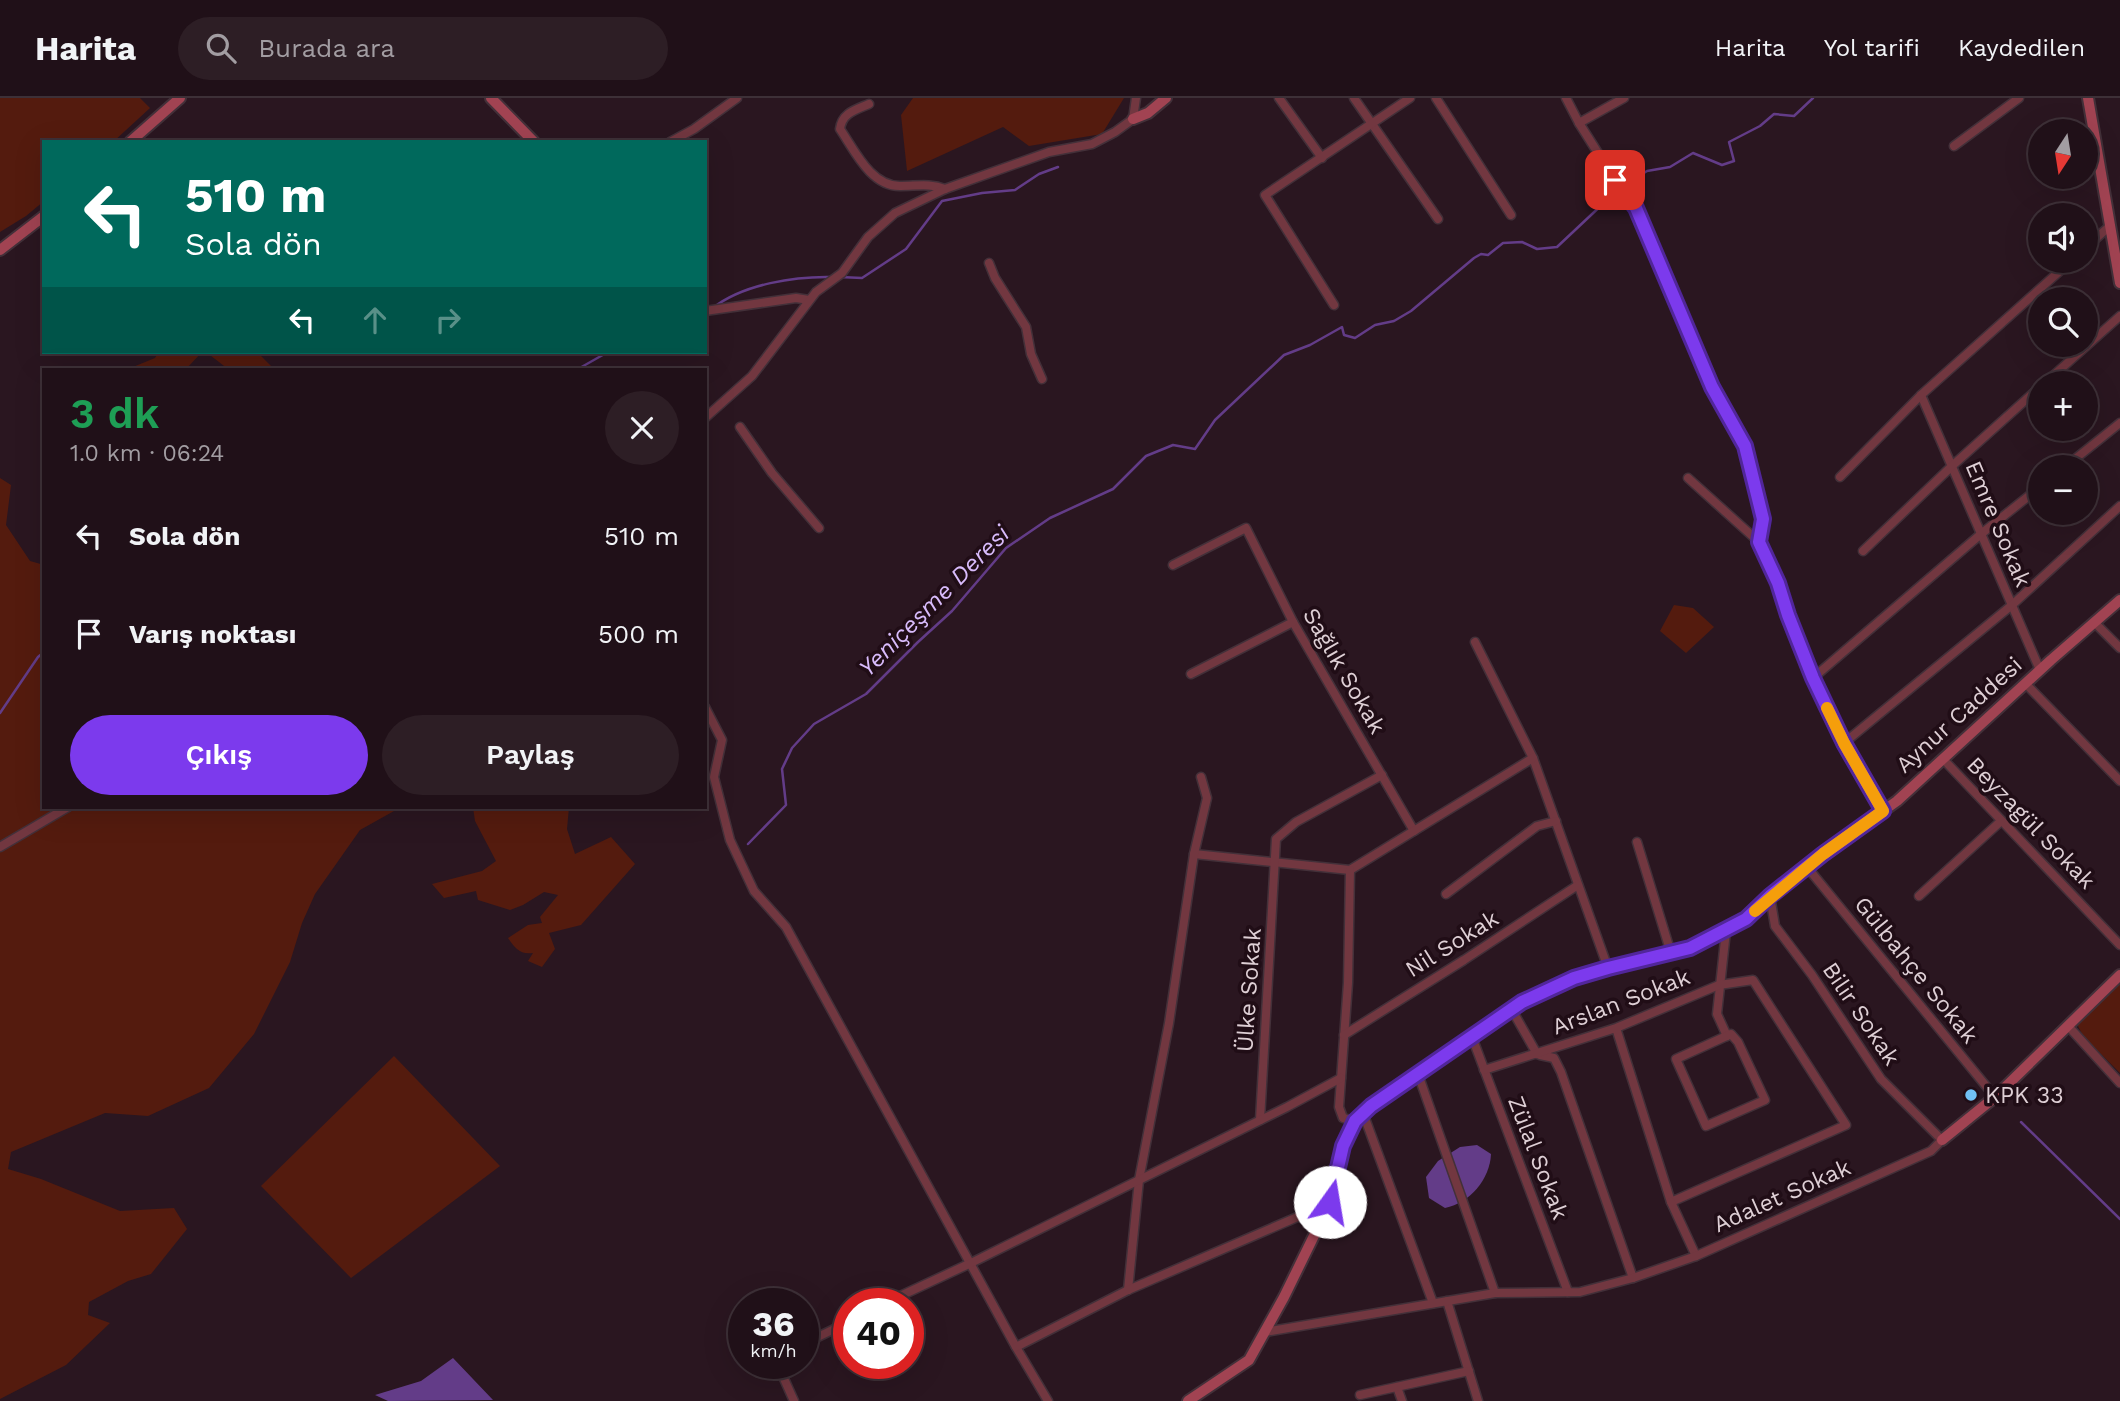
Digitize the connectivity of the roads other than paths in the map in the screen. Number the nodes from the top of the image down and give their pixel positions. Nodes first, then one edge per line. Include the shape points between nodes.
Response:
1 (180, 98) edge
2 (491, 98) edge
3 (737, 98) edge
4 (1136, 98) edge
5 (1166, 98) edge
6 (1279, 98) edge
7 (1354, 98) edge
8 (1410, 98) edge
9 (1436, 98) edge
10 (1566, 98) edge
11 (1625, 98) edge
12 (2019, 98) edge
13 (2088, 98) edge
14 (869, 104) dead end
15 (1133, 119) junction
16 (1578, 123) junction
17 (1372, 124) junction
18 (132, 140) edge
19 (532, 140) edge
20 (674, 140) edge
21 (1954, 146) dead end
22 (1322, 158) junction
23 (945, 189) junction
24 (1511, 215) dead end
25 (42, 218) edge
26 (1438, 219) dead end
27 (2110, 226) junction
28 (2098, 236) edge
29 (0, 250) edge
30 (989, 263) dead end
31 (2057, 273) edge
32 (2120, 283) edge
33 (809, 300) junction
34 (1334, 305) dead end
35 (707, 311) edge
36 (2120, 316) edge
37 (2058, 371) edge
38 (1042, 379) dead end
39 (1921, 394) junction
40 (2028, 398) edge
41 (707, 416) edge
42 (2120, 423) edge
43 (740, 427) dead end
44 (2080, 455) edge
45 (1952, 466) junction
46 (1840, 477) dead end
47 (1688, 478) dead end
48 (2028, 496) edge
49 (2120, 506) edge
50 (819, 528) dead end
51 (1982, 534) junction
52 (1759, 542) junction
53 (1863, 551) dead end
54 (1173, 565) dead end
55 (2120, 600) edge
56 (2012, 605) junction
57 (1293, 622) junction
58 (2094, 622) junction
59 (1475, 642) dead end
60 (2120, 648) edge
61 (2040, 670) junction
62 (1191, 674) dead end
63 (1813, 678) junction
64 (2025, 683) junction
65 (707, 710) edge
66 (1844, 743) junction
67 (1533, 758) junction
68 (1943, 759) junction
69 (1382, 775) junction
70 (1201, 777) dead end
71 (2120, 780) edge
72 (65, 809) edge
73 (1883, 811) junction
74 (1556, 821) junction
75 (2001, 821) junction
76 (1414, 831) junction
77 (1637, 842) dead end
78 (0, 847) edge
79 (1194, 854) junction
80 (1275, 863) junction
81 (1807, 867) junction
82 (1350, 870) junction
83 (1578, 886) junction
84 (1446, 894) dead end
85 (1770, 896) junction
86 (1919, 896) dead end
87 (1726, 931) junction
88 (2120, 945) edge
89 (1671, 953) junction
90 (1608, 968) junction
91 (2120, 975) edge
92 (1719, 985) junction
93 (1512, 1010) junction
94 (2069, 1027) junction
95 (1616, 1028) junction
96 (1344, 1035) junction
97 (1727, 1036) junction
98 (1472, 1037) junction
99 (1537, 1054) junction
100 (1484, 1070) junction
101 (1418, 1074) junction
102 (1341, 1079) junction
103 (2120, 1083) edge
104 (1995, 1097) junction
105 (1359, 1117) junction
106 (1260, 1121) junction
107 (1942, 1140) junction
108 (1139, 1180) junction
109 (1330, 1202) junction
110 (1671, 1202) junction
111 (1696, 1256) junction
112 (971, 1263) junction
113 (1633, 1278) junction
114 (917, 1288) edge
115 (1128, 1290) junction
116 (1568, 1292) junction
117 (1495, 1293) junction
118 (1447, 1301) junction
119 (1433, 1303) junction
120 (1265, 1332) junction
121 (1016, 1347) junction
122 (1469, 1371) junction
123 (784, 1379) edge
124 (1397, 1387) junction
125 (1360, 1395) dead end
126 (794, 1401) edge
127 (1048, 1401) edge
128 (1188, 1401) edge
129 (1402, 1401) edge
130 (1479, 1401) edge

1 - 18 street
2 - 19 street
3 - 20 street
4 - 15 street
5 - 15 street via 1148,114
6 - 22 street
7 - 17 street
8 - 17 street
9 - 24 street
10 - 16 street
11 - 16 street
12 - 21 street
13 - 27 street
14 - 23 street via 848,113 840,129 866,167 879,181 897,187 934,185
15 - 23 street via 1092,144 1049,152
16 - 52 street via 1636,208 1712,387 1745,446 1763,519
17 - 22 street
17 - 26 street
22 - 34 street via 1265,195
23 - 33 street via 895,213 867,237 842,273
25 - 29 street
27 - 28 street
27 - 32 street
30 - 38 street via 1026,327
31 - 39 street
33 - 35 street
33 - 41 street via 752,376
36 - 37 street
39 - 45 street, Emre Sokak
39 - 46 street
40 - 45 street
42 - 44 street
43 - 50 street
45 - 51 street, Emre Sokak
45 - 53 street
47 - 52 street
48 - 51 street
49 - 56 street
51 - 56 street, Emre Sokak
51 - 63 street
52 - 63 street
54 - 57 street, Sağlık Sokak via 1246,528
55 - 58 street, Aynur Caddesi
56 - 61 street, Emre Sokak
56 - 66 street
57 - 62 street
57 - 69 street, Sağlık Sokak
58 - 60 street
58 - 61 street, Aynur Caddesi
59 - 67 street
61 - 64 street, Aynur Caddesi
63 - 66 street
64 - 68 street, Aynur Caddesi
64 - 71 street
65 - 112 street via 722,740 714,777 730,840 754,891 786,927
66 - 73 street
67 - 74 street
67 - 76 street
68 - 73 street, Aynur Caddesi
68 - 75 street, Beyzagül Sokak
69 - 76 street, Sağlık Sokak
69 - 80 street, Ülke Sokak via 1296,822 1276,839
70 - 79 street via 1207,798
72 - 78 street
73 - 81 street, Aynur Caddesi
74 - 83 street
74 - 84 street via 1537,826
75 - 86 street
75 - 88 street, Beyzagül Sokak
76 - 82 street
77 - 89 street
79 - 80 street
79 - 108 street
80 - 82 street
80 - 106 street, Ülke Sokak
81 - 85 street, Aynur Caddesi
81 - 104 street, Gülbahçe Sokak
82 - 96 street
83 - 90 street
83 - 96 street, Nil Sokak
85 - 87 street, Aynur Caddesi
85 - 107 street, Bilir Sokak via 1775,926 1881,1079
87 - 89 street, Aynur Caddesi
87 - 92 street
89 - 90 street, Aynur Caddesi
90 - 93 street, Aynur Caddesi via 1574,978
91 - 94 street
92 - 95 street, Arslan Sokak
92 - 97 street via 1717,1014
92 - 110 street, Arslan Sokak via 1753,980 1846,1125
93 - 98 street, Aynur Caddesi
93 - 99 street
94 - 103 street
94 - 104 street
95 - 99 street, Arslan Sokak
95 - 110 street
96 - 102 street
97 - 97 street via 1676,1059 1706,1126 1765,1100 1738,1042 1731,1034
98 - 100 street, Zülal Sokak
98 - 101 street, Aynur Caddesi
99 - 100 street, Arslan Sokak
99 - 113 street via 1554,1058 1561,1073
100 - 116 street, Zülal Sokak
101 - 105 street, Aynur Caddesi
101 - 117 street
102 - 105 street via 1343,1118
102 - 106 street
104 - 107 street
105 - 109 street via 1343,1146
105 - 119 street
106 - 108 street
107 - 111 street, Adalet Sokak via 1931,1150
108 - 112 street
108 - 115 street
109 - 115 street
109 - 120 street
110 - 111 street
111 - 113 street, Adalet Sokak
112 - 114 street
112 - 121 street
113 - 116 street, Adalet Sokak
115 - 121 street
116 - 117 street, Adalet Sokak
117 - 118 street, Adalet Sokak
118 - 119 street, Adalet Sokak
118 - 122 street
119 - 120 street, Adalet Sokak
120 - 128 street via 1250,1360
121 - 127 street
122 - 124 street
122 - 130 street
123 - 126 street
124 - 125 street
124 - 129 street

